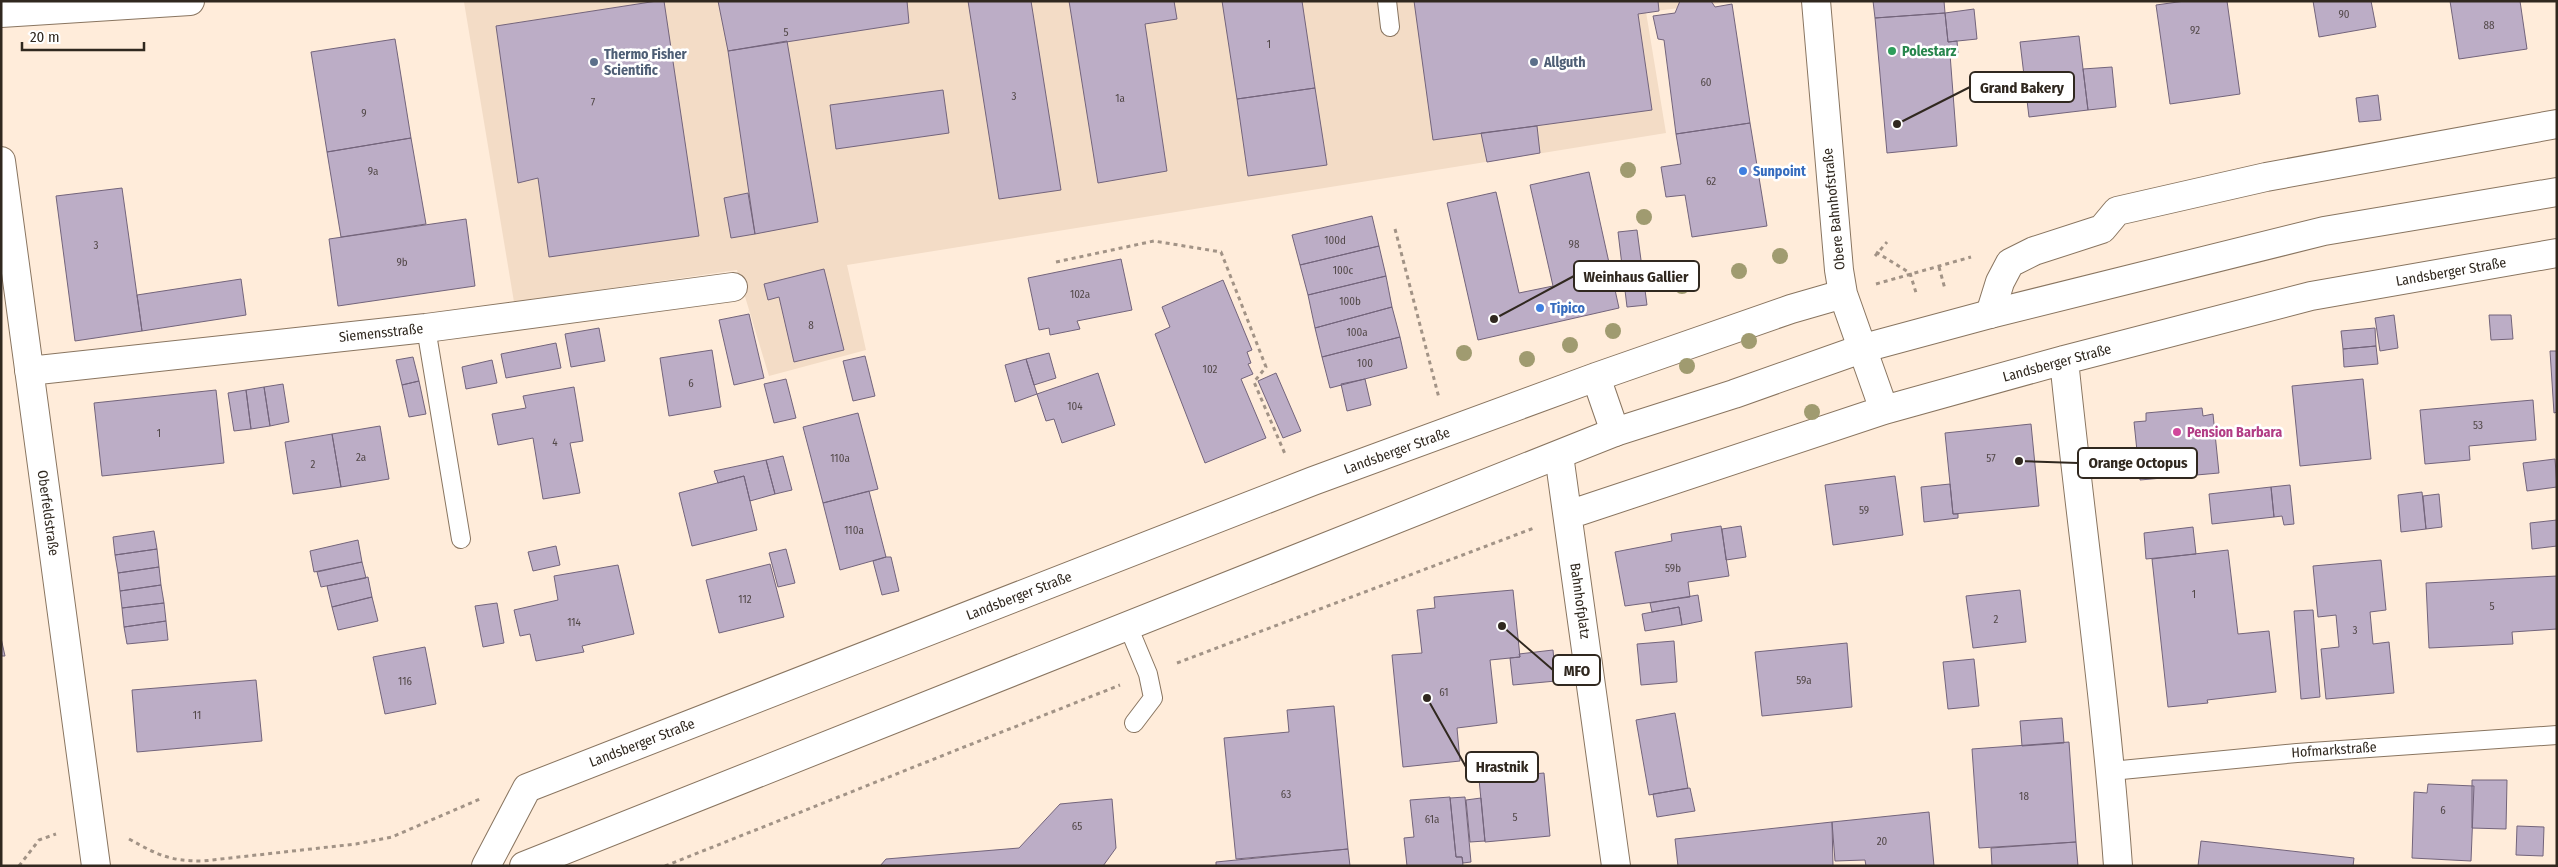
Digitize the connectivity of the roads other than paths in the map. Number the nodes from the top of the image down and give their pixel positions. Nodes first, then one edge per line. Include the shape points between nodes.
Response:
1 (190, 1) edge
2 (1387, 1) edge
3 (1816, 1) edge
4 (1, 13) edge
5 (1390, 28) dead end
6 (2557, 124) edge
7 (1, 161) edge
8 (2557, 192) edge
9 (2557, 253) edge
10 (733, 287) dead end
11 (1843, 294) junction
12 (1990, 314) junction
13 (426, 328) junction
14 (1864, 348) junction
15 (2064, 360) junction
16 (29, 371) junction
17 (1596, 377) junction
18 (1884, 410) junction
19 (1615, 432) junction
20 (1559, 455) junction
21 (1568, 515) junction
22 (462, 539) dead end
23 (1128, 626) junction
24 (1134, 723) dead end
25 (2557, 734) edge
26 (2111, 771) junction
27 (96, 866) edge
28 (486, 866) edge
29 (524, 866) edge
30 (1616, 866) edge
31 (2118, 866) edge

1 - 4 street
2 - 5 lane
3 - 11 street, Obere Bahnhofstraße via 1833,216
6 - 12 street via 2266,177 2117,211 2102,229 2034,251 2010,263
7 - 16 street, Oberfeldstraße
8 - 12 street via 2324,230
9 - 15 street, Landsberger Straße via 2311,296
10 - 13 street, Siemensstraße
11 - 14 street, Obere Bahnhofstraße
11 - 17 street, Landsberger Straße
12 - 14 street
13 - 16 street, Siemensstraße
13 - 22 lane
14 - 18 street, Obere Bahnhofstraße
14 - 19 street
15 - 18 street, Landsberger Straße
15 - 26 street
16 - 27 street, Oberfeldstraße
17 - 19 street
17 - 28 street, Landsberger Straße via 1299,487 527,788
18 - 21 street, Landsberger Straße
19 - 20 street
20 - 21 street, Bahnhofplatz
20 - 23 street
21 - 30 street, Bahnhofplatz
23 - 24 lane via 1148,674 1153,698
23 - 29 street
25 - 26 lane, Hofmarkstraße via 2297,753
26 - 31 street

